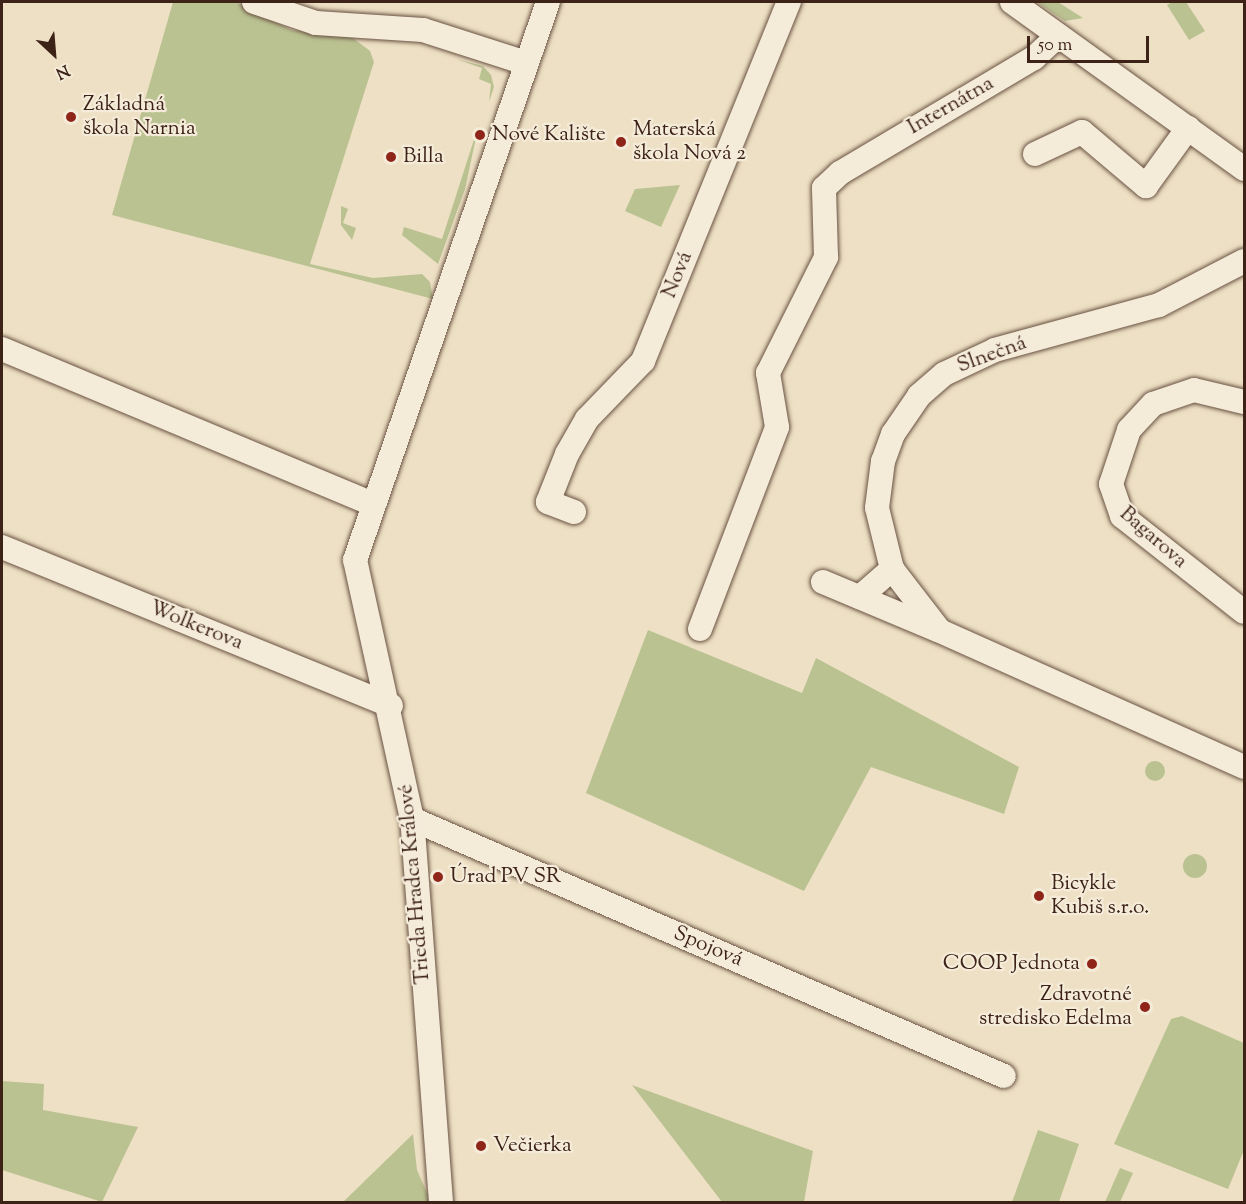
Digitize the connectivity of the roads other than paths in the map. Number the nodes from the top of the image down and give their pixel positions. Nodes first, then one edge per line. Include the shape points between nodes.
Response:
1 (254, 2) edge
2 (548, 2) edge
3 (789, 2) edge
4 (1012, 2) edge
5 (1058, 36) junction
6 (526, 63) junction
7 (1188, 128) junction
8 (1035, 154) dead end
9 (1245, 169) edge
10 (1245, 261) edge
11 (2, 349) edge
12 (1245, 402) edge
13 (373, 504) junction
14 (574, 512) dead end
15 (2, 547) edge
16 (892, 569) junction
17 (823, 582) dead end
18 (860, 597) junction
19 (1245, 612) edge
20 (700, 629) dead end
21 (940, 631) junction
22 (391, 706) junction
23 (1245, 767) edge
24 (412, 819) junction
25 (1004, 1076) dead end
26 (441, 1203) edge

1 - 6 street via 316,23 423,30
2 - 6 street
3 - 14 street, Nová via 643,361 587,419 567,454 548,502
4 - 5 street
5 - 7 street
5 - 20 street, Internátna via 1034,58 840,172 824,188 826,257 820,277 768,373 777,428
6 - 13 street
7 - 8 street via 1146,186 1082,132
7 - 9 street
10 - 16 street, Slnečná via 1159,305 995,350 944,374 904,414 883,460 877,508
11 - 13 street
12 - 19 street, Bagarova via 1194,390 1153,404 1129,430 1111,483 1122,516
13 - 22 street, Trieda Hradca Králové via 356,571
15 - 22 street, Wolkerova
16 - 18 street
16 - 21 street, Slnečná
17 - 18 street, Slnečná
18 - 21 street, Slnečná
21 - 23 street, Slnečná
22 - 24 street, Trieda Hradca Králové
24 - 25 street, Spojová
24 - 26 street, Trieda Hradca Králové

